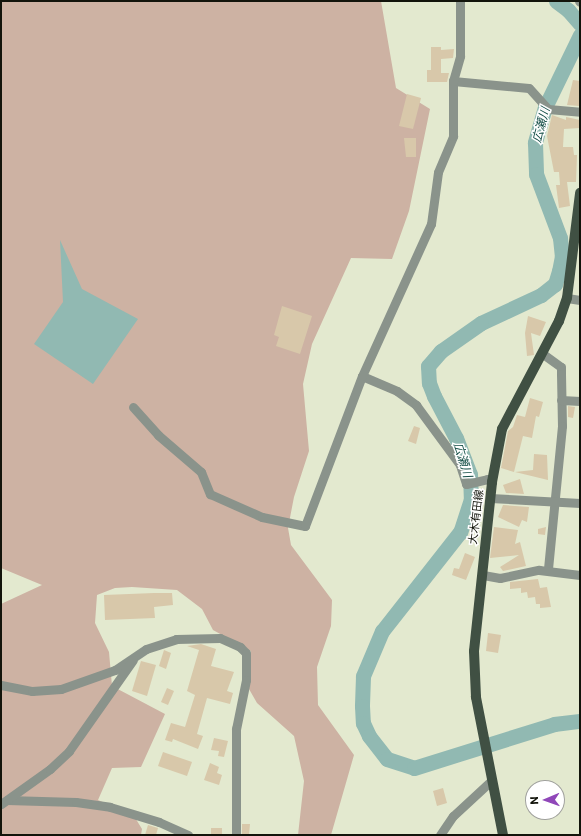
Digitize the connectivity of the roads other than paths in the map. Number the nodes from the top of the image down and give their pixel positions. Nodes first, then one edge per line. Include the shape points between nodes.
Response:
1 (460, 1) edge
2 (453, 81) junction
3 (580, 112) edge
4 (580, 193) edge
5 (567, 298) junction
6 (580, 300) edge
7 (543, 354) junction
8 (362, 376) junction
9 (561, 400) junction
10 (580, 401) edge
11 (133, 407) dead end
12 (490, 481) junction
13 (490, 498) junction
14 (556, 502) junction
15 (580, 503) edge
16 (548, 570) junction
17 (483, 575) junction
18 (580, 575) edge
19 (138, 654) junction
20 (1, 685) edge
21 (492, 780) junction
22 (4, 802) edge
23 (185, 835) edge
24 (236, 835) edge
25 (440, 835) edge
26 (503, 835) edge

1 - 2 street via 460,56
2 - 3 street via 529,88 548,109
2 - 8 street via 453,136 438,172 431,224
4 - 5 main road, 大木有田線
5 - 6 street
5 - 7 main road, 大木有田線
7 - 9 street via 561,367
7 - 12 main road, 大木有田線 via 502,429
8 - 11 street via 305,526 262,517 210,494 201,472 158,435
8 - 12 street via 397,391 416,405 460,465 466,484
9 - 10 street
9 - 14 street via 562,426
12 - 13 main road, 大木有田線
13 - 14 street
13 - 17 main road, 大木有田線
14 - 15 street
14 - 16 street
16 - 17 street via 500,578
16 - 18 street
17 - 21 main road, 大木有田線 via 474,651 476,697
19 - 20 street via 115,670 61,689 32,691
19 - 22 street via 69,751 50,769
19 - 24 street via 165,641 194,637 220,638 240,647 246,653 246,680 236,729
21 - 25 street via 453,816
21 - 26 main road, 大木有田線
22 - 23 street via 76,802 110,807 159,822

